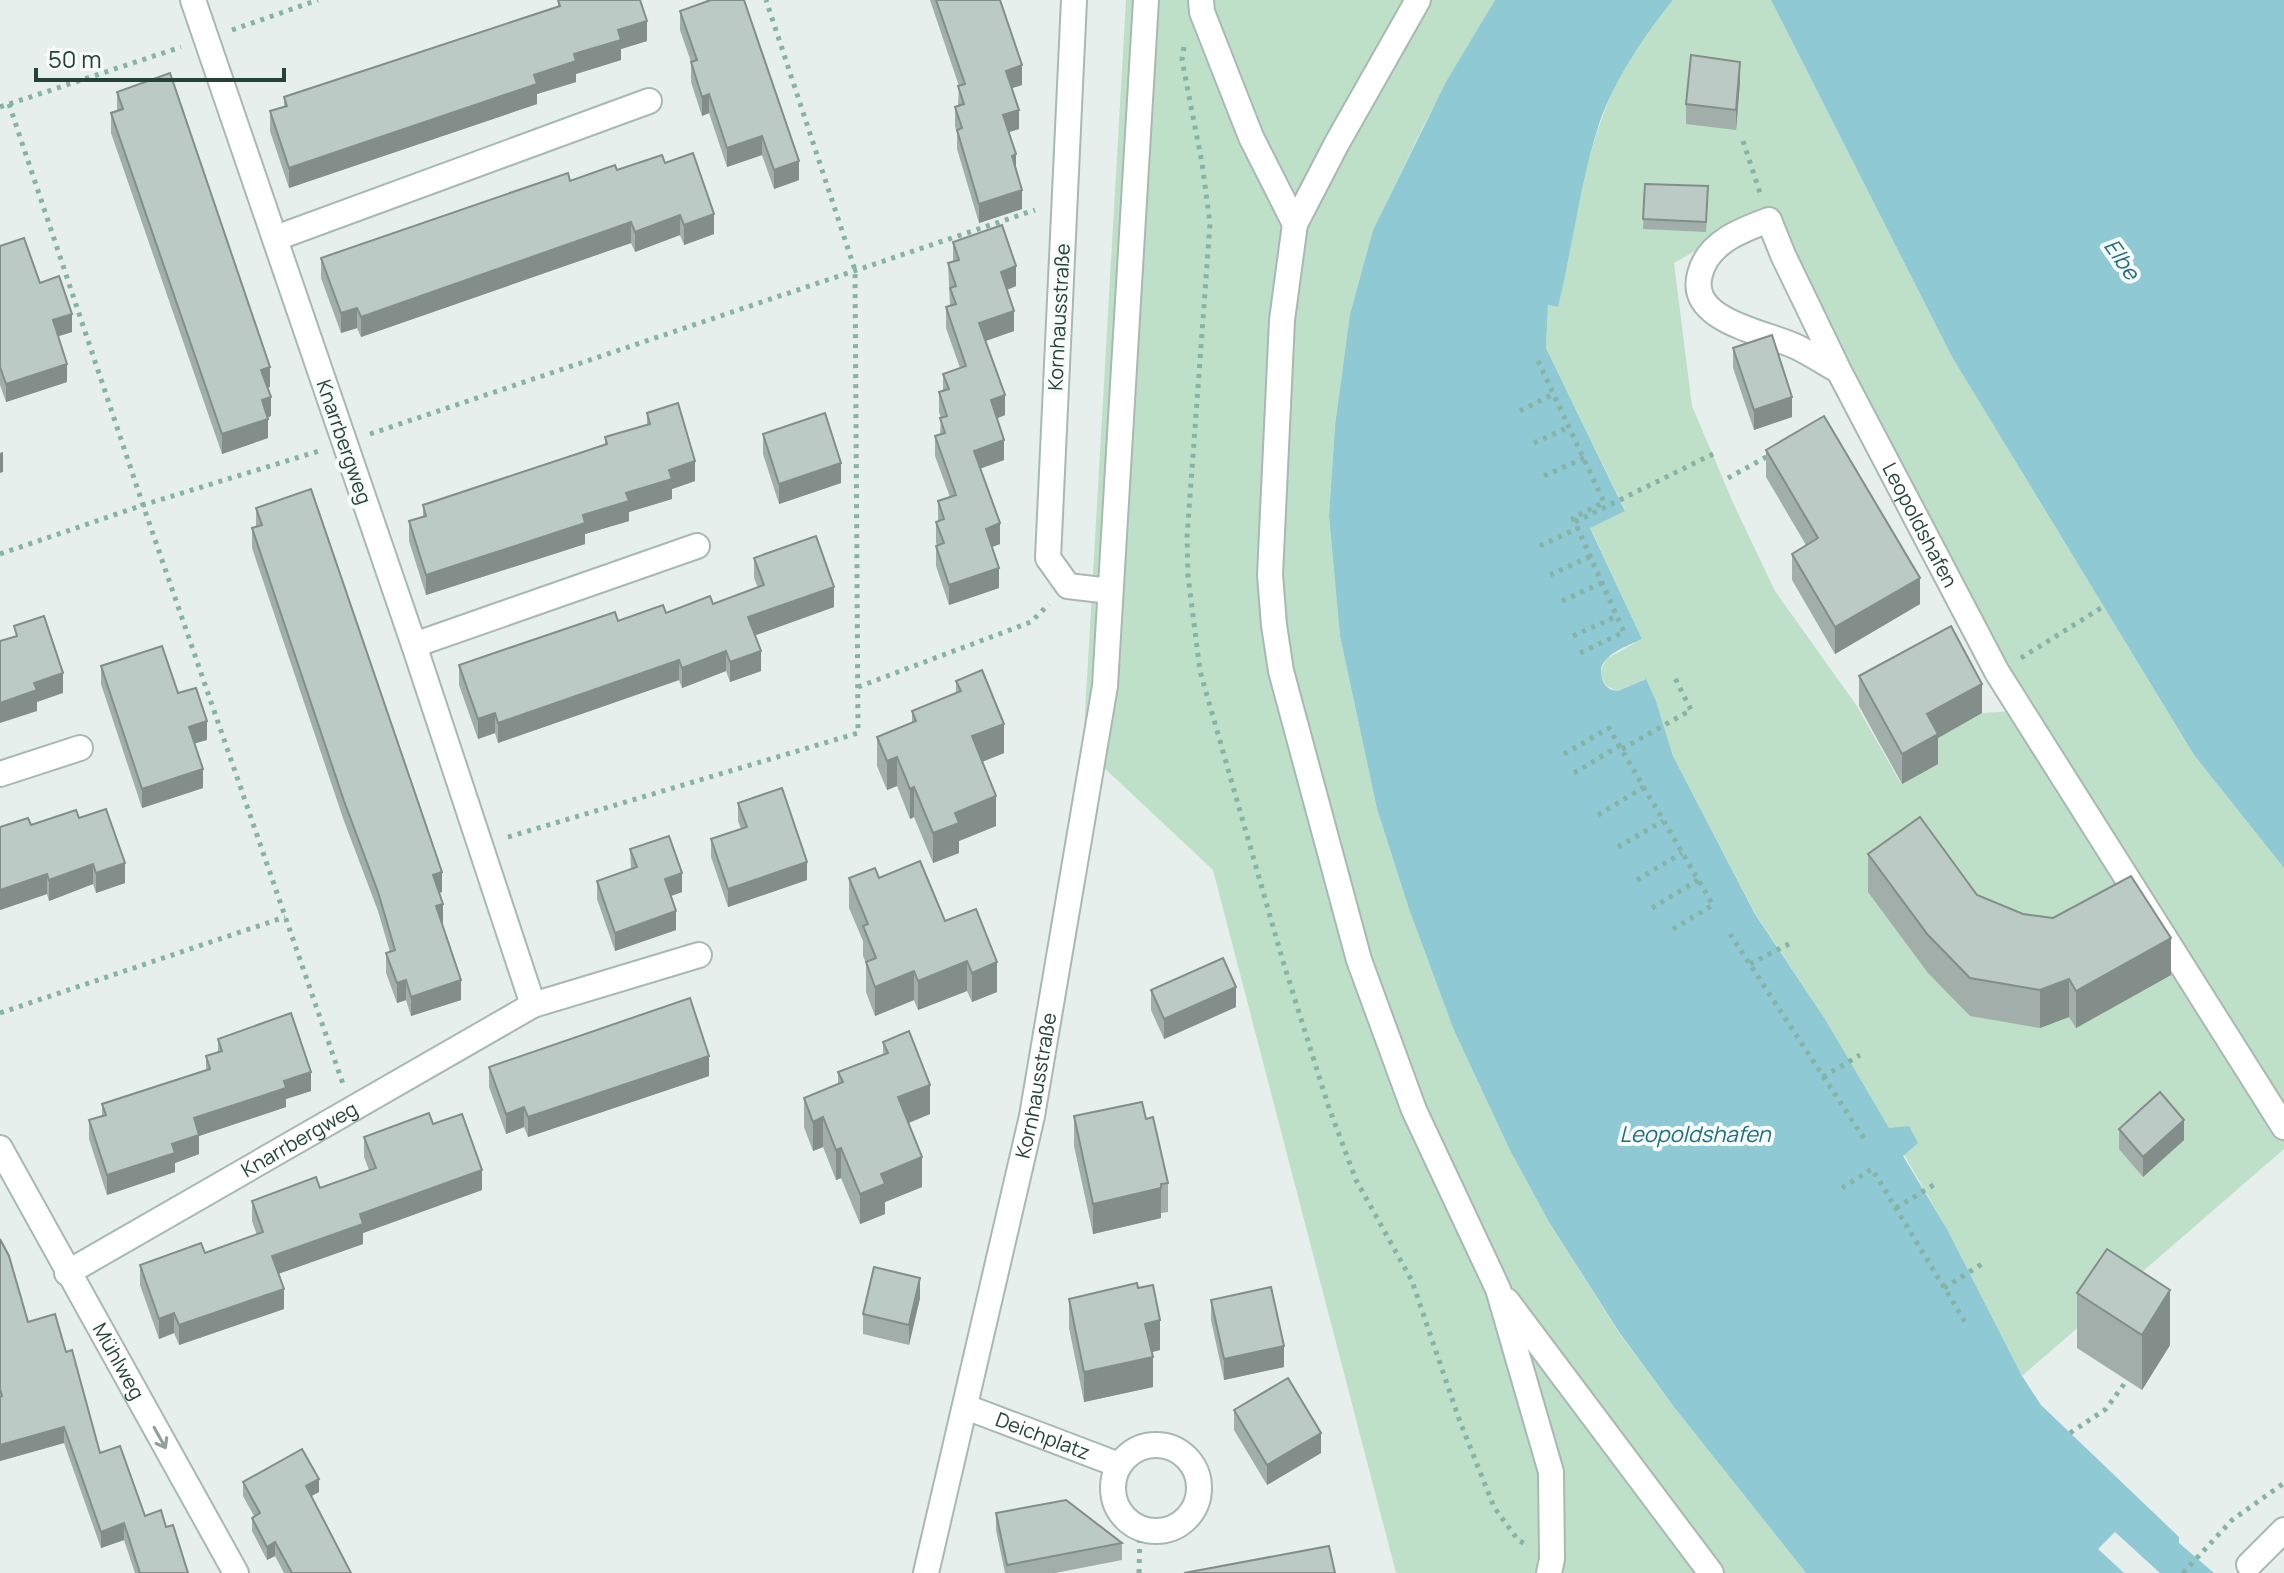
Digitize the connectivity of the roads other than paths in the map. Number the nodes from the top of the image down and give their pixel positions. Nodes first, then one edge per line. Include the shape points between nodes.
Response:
1 (193, 0) edge
2 (1074, 0) edge
3 (1146, 0) edge
4 (1418, 0) edge
5 (1202, 6) edge
6 (649, 101) dead end
7 (1295, 224) junction
8 (276, 238) junction
9 (1839, 371) junction
10 (697, 546) dead end
11 (1110, 591) junction
12 (414, 645) junction
13 (80, 748) dead end
14 (0, 774) edge
15 (699, 955) dead end
16 (533, 1005) junction
17 (2284, 1127) edge
18 (0, 1148) edge
19 (67, 1273) junction
20 (1498, 1289) junction
21 (966, 1407) junction
22 (1119, 1465) junction
23 (2284, 1530) edge
24 (2249, 1565) dead end
25 (1551, 1566) edge
26 (236, 1573) edge
27 (926, 1573) edge
28 (1711, 1573) edge

1 - 8 street, Knarrbergweg
2 - 11 street, Kornhausstraße via 1048,558 1068,586
3 - 11 street, Kornhausstraße
4 - 7 street
5 - 7 street via 1251,137
6 - 8 street
7 - 20 street via 1282,320 1270,575 1281,671 1359,960 1414,1110
8 - 12 street, Knarrbergweg
9 - 9 street, Leopoldshafen via 1713,312 1696,286 1708,255 1740,231 1769,220
9 - 17 street, Leopoldshafen via 1997,672
10 - 12 street
11 - 21 street, Kornhausstraße via 1105,686 1032,1116
12 - 16 street, Knarrbergweg
13 - 14 street
15 - 16 street, Knarrbergweg
16 - 19 street, Knarrbergweg
18 - 19 street, Mühlweg
19 -> 26 street, Mühlweg
20 - 25 street via 1551,1472
20 - 28 street
21 - 22 street, Deichplatz
21 - 27 street, Kornhausstraße
22 - 22 street via 1114,1498 1129,1521 1154,1531 1181,1523 1191,1513 1199,1486 1196,1472 1177,1450 1149,1445 1135,1449
23 - 24 street

